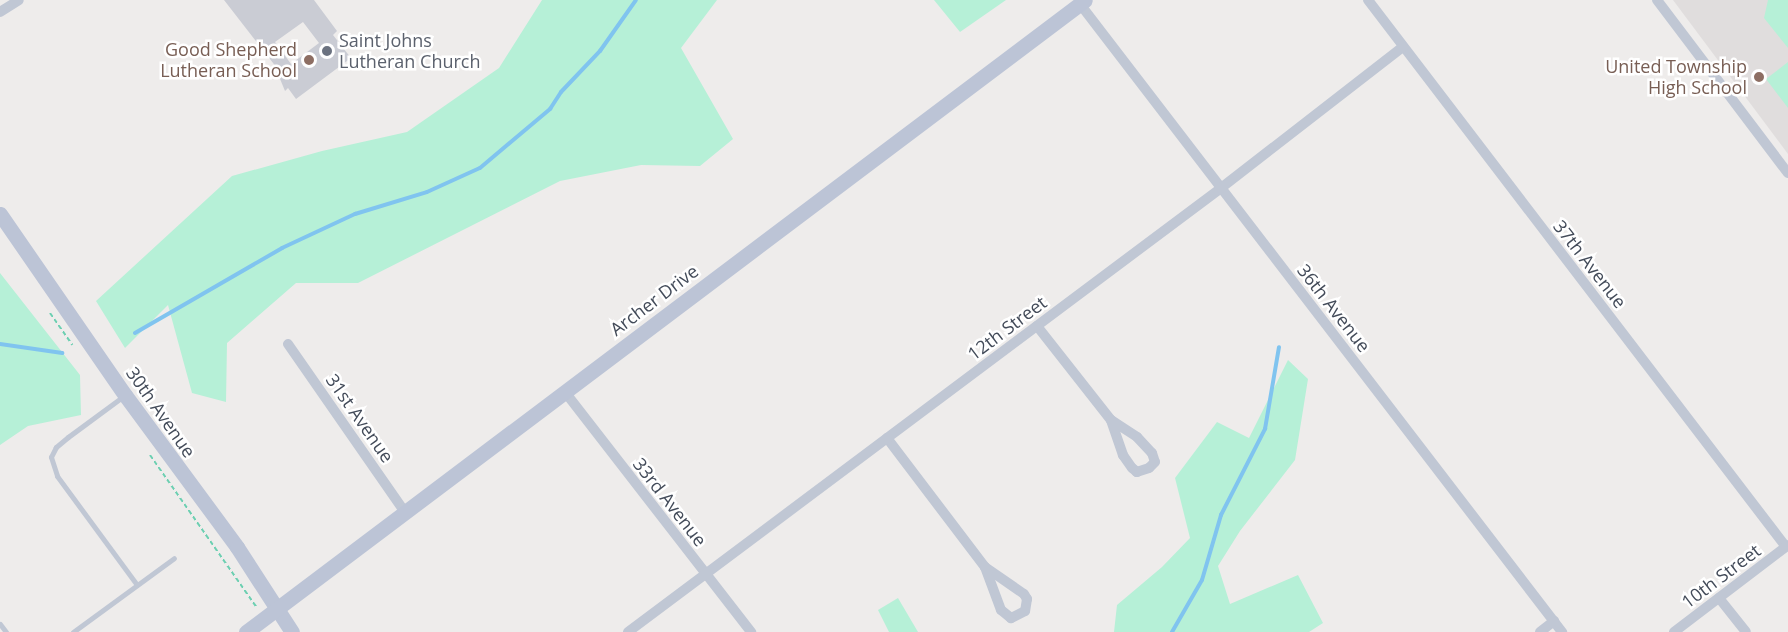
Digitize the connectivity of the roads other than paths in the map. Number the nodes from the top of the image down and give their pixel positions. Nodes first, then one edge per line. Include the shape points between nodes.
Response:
1 (19, 0) edge
2 (1657, 0) edge
3 (1370, 1) edge
4 (1082, 2) edge
5 (0, 12) edge
6 (1403, 47) junction
7 (1788, 173) edge
8 (1221, 188) junction
9 (0, 214) edge
10 (1037, 326) junction
11 (288, 344) dead end
12 (565, 392) junction
13 (125, 395) junction
14 (1111, 420) junction
15 (887, 438) junction
16 (404, 511) junction
17 (1787, 546) edge
18 (174, 558) dead end
19 (985, 567) junction
20 (704, 572) junction
21 (137, 585) junction
22 (1719, 598) junction
23 (277, 609) junction
24 (1554, 621) junction
25 (0, 624) edge
26 (6, 632) edge
27 (73, 632) edge
28 (246, 632) edge
29 (292, 632) edge
30 (628, 632) edge
31 (751, 632) edge
32 (1540, 632) edge
33 (1562, 632) edge
34 (1674, 632) edge
35 (1746, 632) edge

1 - 5 street
2 - 7 street
3 - 6 street, 37th Avenue
4 - 8 street, 36th Avenue
4 - 12 street, Archer Drive
6 - 8 street, 12th Street
6 - 17 street, 37th Avenue
8 - 10 street, 12th Street
8 - 24 street, 36th Avenue
9 - 13 street, 30th Avenue
10 - 14 street
10 - 15 street, 12th Street
11 - 16 street, 31st Avenue
12 - 16 street, Archer Drive
12 - 20 street, 33rd Avenue
13 - 21 lane via 56,447 51,457 57,476
13 - 23 street, 30th Avenue via 237,547
14 - 14 street via 1123,455 1132,468 1137,472 1149,468 1155,462 1152,453 1137,437
15 - 19 street
15 - 20 street, 12th Street
16 - 23 street, Archer Drive
17 - 22 street, 10th Street
18 - 21 lane
19 - 19 street via 1001,610 1011,618 1025,612 1024,594
20 - 30 street, 12th Street
20 - 31 street, 33rd Avenue
21 - 27 lane
22 - 34 street, 10th Street
22 - 35 street
23 - 28 street, Archer Drive
23 - 29 street, 30th Avenue
24 - 32 street
24 - 33 street, 36th Avenue
25 - 26 lane

